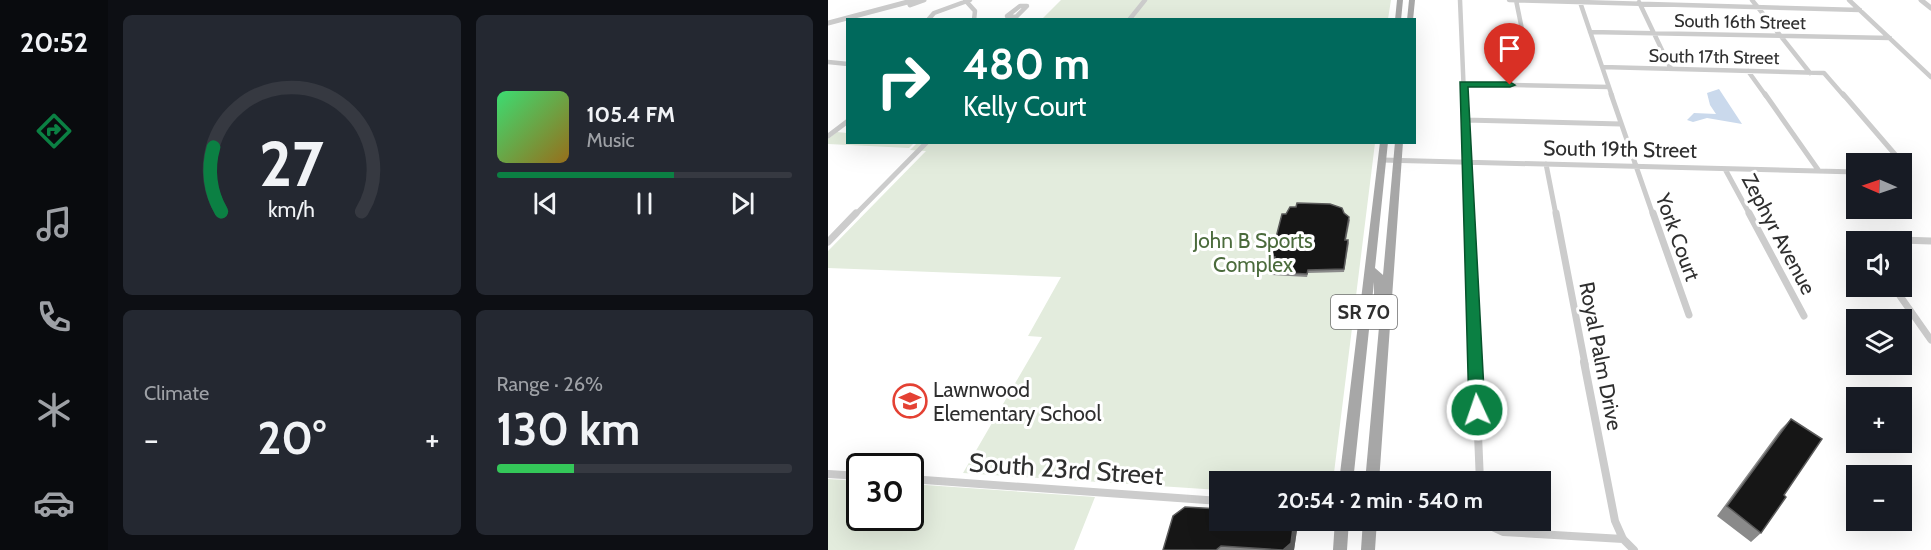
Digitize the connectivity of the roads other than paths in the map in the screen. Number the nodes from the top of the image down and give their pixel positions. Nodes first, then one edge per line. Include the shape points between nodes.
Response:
1 (915, 0) edge
2 (924, 0) edge
3 (968, 0) edge
4 (1145, 0) edge
5 (1400, 0) edge
6 (1412, 0) edge
7 (1460, 0) edge
8 (1509, 0) edge
9 (1516, 0) edge
10 (1752, 0) edge
11 (1798, 0) edge
12 (1849, 0) edge
13 (1921, 0) edge
14 (1546, 1) edge
15 (1580, 2) junction
16 (1639, 2) edge
17 (1757, 7) junction
18 (1806, 8) junction
19 (1931, 8) edge
20 (1860, 10) junction
21 (1398, 16) edge
22 (1410, 16) edge
23 (852, 18) edge
24 (865, 18) edge
25 (930, 18) edge
26 (974, 18) edge
27 (1131, 18) edge
28 (846, 20) edge
29 (846, 22) edge
30 (828, 25) edge
31 (1590, 32) junction
32 (1654, 34) junction
33 (1781, 37) junction
34 (1890, 38) junction
35 (1528, 59) dead end
36 (828, 62) edge
37 (846, 63) edge
38 (1602, 67) junction
39 (1671, 69) junction
40 (1749, 71) junction
41 (1810, 73) junction
42 (1931, 77) edge
43 (1463, 84) junction
44 (1609, 87) junction
45 (1465, 120) junction
46 (846, 123) edge
47 (1621, 124) junction
48 (828, 136) edge
49 (925, 144) edge
50 (1384, 144) edge
51 (1400, 144) edge
52 (1894, 153) edge
53 (1398, 159) junction
54 (1382, 160) junction
55 (1466, 161) junction
56 (1546, 164) junction
57 (1635, 166) junction
58 (1725, 168) junction
59 (1819, 171) junction
60 (1846, 172) edge
61 (1912, 240) edge
62 (1931, 241) edge
63 (828, 242) edge
64 (1369, 268) junction
65 (1901, 297) edge
66 (1689, 315) dead end
67 (1804, 316) dead end
68 (1931, 340) edge
69 (1380, 364) junction
70 (1347, 471) edge
71 (1373, 471) edge
72 (1480, 471) edge
73 (828, 474) edge
74 (846, 475) edge
75 (924, 480) edge
76 (1209, 500) edge
77 (1341, 531) edge
78 (1369, 531) edge
79 (1501, 531) edge
80 (1623, 539) junction
81 (1340, 550) edge
82 (1368, 550) edge
83 (1634, 550) edge

1 - 23 street
2 - 24 street
3 - 25 street
3 - 26 street via 975,11
4 - 27 street
5 - 21 main road
6 - 22 main road
7 - 43 street
8 - 9 street
9 - 14 street
9 - 35 street
10 - 17 street
11 - 18 street
12 - 20 street
13 - 19 street
14 - 15 street
15 - 16 street
15 - 31 street, York Court
16 - 17 street
16 - 32 street
17 - 18 street
17 - 33 street
18 - 20 street
20 - 34 street
21 - 22 street
28 - 30 street
29 - 30 street
31 - 32 street, South 16th Street
31 - 38 street, York Court
32 - 33 street, South 16th Street
32 - 39 street
33 - 34 street, South 16th Street
33 - 41 street
34 - 42 street
36 - 37 street
38 - 39 street, South 17th Street
38 - 44 street, York Court
39 - 40 street, South 17th Street
40 - 41 street, South 17th Street
40 - 59 street
41 - 52 street, South 17th Street via 1824,73
43 - 44 street
43 - 45 street
44 - 47 street, York Court
45 - 47 street
45 - 55 street
46 - 48 street
47 - 57 street, York Court
49 - 63 street
50 - 54 main road, SR 70
51 - 53 main road, SR 70
53 - 54 street, South 19th Street
53 - 55 street, South 19th Street
53 - 69 main road, SR 70
54 - 64 main road, SR 70
55 - 56 street, South 19th Street
55 - 72 street
56 - 57 street, South 19th Street
56 - 80 street, Royal Palm Drive via 1615,521
57 - 58 street, South 19th Street
57 - 66 street, York Court
58 - 59 street, South 19th Street
58 - 67 street, Zephyr Avenue
59 - 60 street, South 19th Street
61 - 62 street
64 - 69 main road via 1379,277
64 - 70 main road, SR 70
65 - 68 street
69 - 71 main road, SR 70
73 - 74 street
75 - 76 street, South 23rd Street
77 - 81 main road
78 - 82 main road
79 - 80 street
80 - 83 street, Royal Palm Drive

